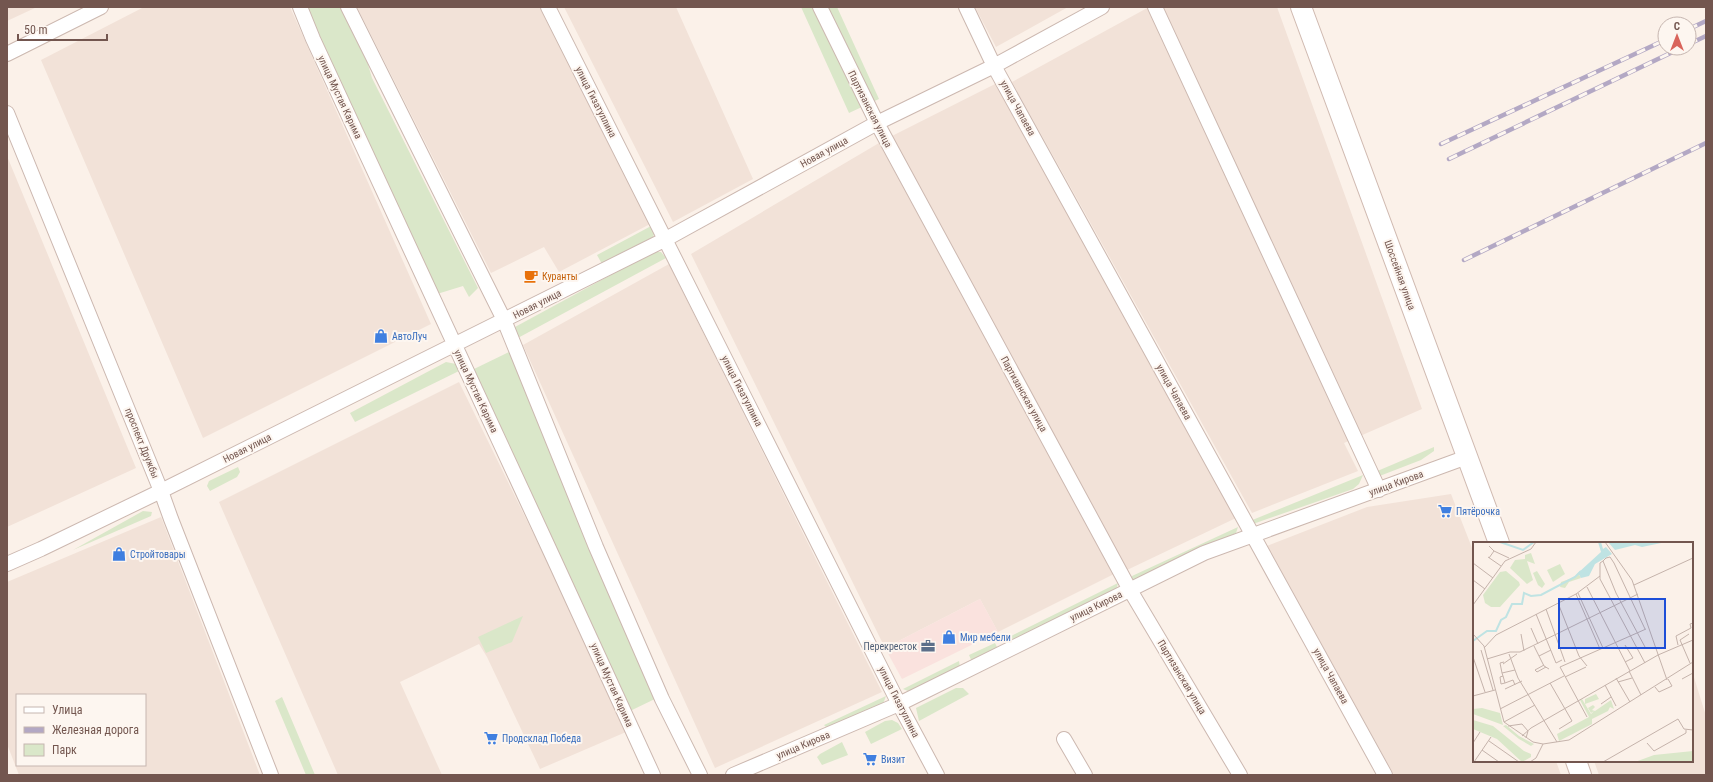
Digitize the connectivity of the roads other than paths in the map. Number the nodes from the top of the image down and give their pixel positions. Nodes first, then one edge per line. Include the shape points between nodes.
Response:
1 (101, 7) edge
2 (300, 7) edge
3 (348, 7) edge
4 (548, 7) edge
5 (820, 7) edge
6 (966, 7) edge
7 (1102, 7) edge
8 (1155, 7) edge
9 (1301, 7) edge
10 (7, 54) edge
11 (994, 66) junction
12 (7, 113) edge
13 (876, 124) junction
14 (666, 239) junction
15 (504, 320) junction
16 (454, 346) junction
17 (1467, 457) junction
18 (1379, 490) junction
19 (161, 491) junction
20 (1254, 535) junction
21 (1499, 542) edge
22 (7, 564) edge
23 (1130, 590) junction
24 (899, 704) junction
25 (1064, 739) dead end
26 (1576, 762) edge
27 (271, 775) edge
28 (652, 775) edge
29 (700, 775) edge
30 (733, 775) edge
31 (937, 775) edge
32 (1085, 775) edge
33 (1240, 775) edge
34 (1385, 775) edge
35 (1581, 775) edge

1 - 10 street
2 - 16 street, улица Мустая Карима
3 - 15 street
4 - 14 street, улица Гизатуллина
5 - 13 street, Партизанская улица
6 - 11 street, улица Чапаева
7 - 11 street, Новая улица
8 - 18 street
9 - 17 main road, Шоссейная улица
11 - 13 street, Новая улица
11 - 20 street, улица Чапаева
12 - 19 street, проспект Дружбы
13 - 14 street, Новая улица
13 - 23 street, Партизанская улица
14 - 15 street, Новая улица
14 - 24 street, улица Гизатуллина
15 - 16 street, Новая улица
15 - 29 street via 608,576 662,699
16 - 19 street, Новая улица
16 - 28 street, улица Мустая Карима via 556,562
17 - 18 street, улица Кирова
17 - 21 main road, Шоссейная улица
18 - 20 street, улица Кирова
19 - 22 street, Новая улица
19 - 27 street, проспект Дружбы
20 - 23 street, улица Кирова via 1204,554
20 - 34 street, улица Чапаева
23 - 24 street, улица Кирова
23 - 33 street, Партизанская улица
24 - 30 street, улица Кирова
24 - 31 street, улица Гизатуллина
25 - 32 street
26 - 35 main road

